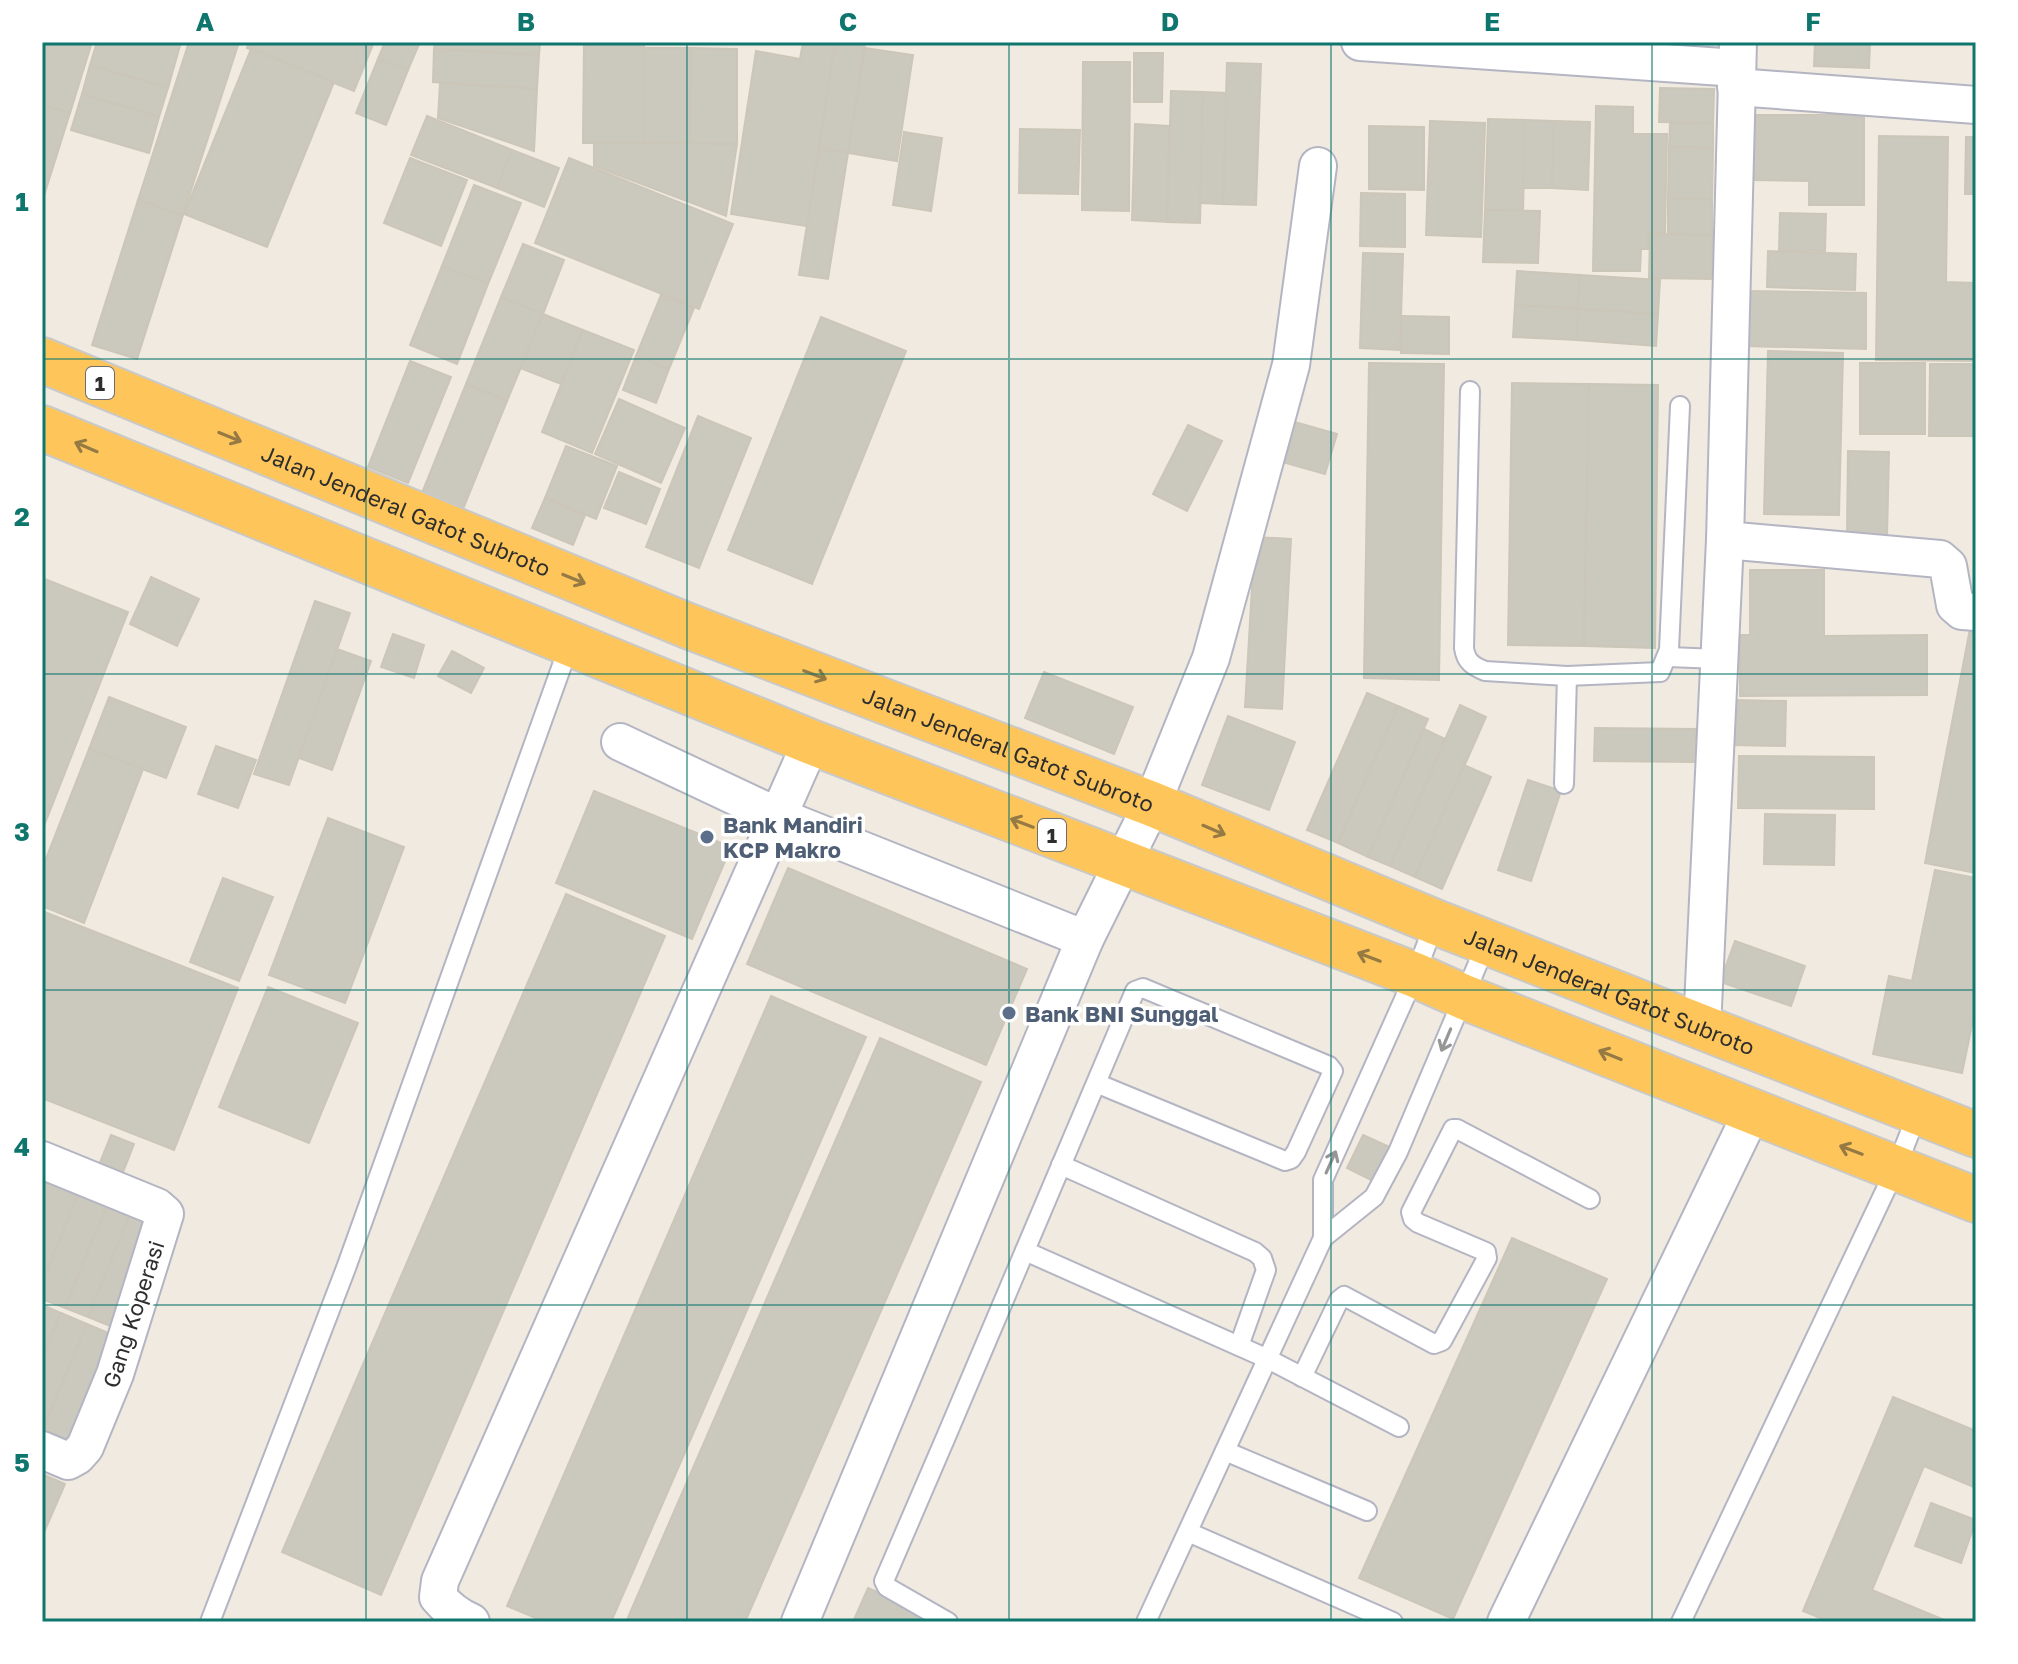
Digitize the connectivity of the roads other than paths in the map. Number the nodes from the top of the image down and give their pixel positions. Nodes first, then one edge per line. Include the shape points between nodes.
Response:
1 (1360, 42) edge
2 (1737, 66) edge
3 (1976, 105) edge
4 (1318, 166) dead end
5 (42, 360) edge
6 (1470, 391) dead end
7 (1680, 406) dead end
8 (158, 407) junction
9 (42, 428) edge
10 (131, 465) junction
11 (1725, 540) junction
12 (1976, 612) edge
13 (570, 643) junction
14 (1668, 657) junction
15 (1719, 659) junction
16 (1567, 676) junction
17 (620, 742) dead end
18 (811, 742) junction
19 (1564, 784) dead end
20 (1152, 804) junction
21 (777, 816) junction
22 (1125, 862) junction
23 (1435, 922) junction
24 (1085, 939) junction
25 (1487, 942) junction
26 (1415, 975) junction
27 (1464, 997) junction
28 (1702, 1028) junction
29 (1096, 1083) junction
30 (1752, 1112) junction
31 (1918, 1112) junction
32 (1976, 1135) edge
33 (42, 1160) edge
34 (1061, 1165) junction
35 (1896, 1168) junction
36 (1590, 1199) dead end
37 (1976, 1200) edge
38 (1323, 1238) junction
39 (1025, 1251) junction
40 (1239, 1346) junction
41 (1268, 1359) junction
42 (1302, 1377) junction
43 (1399, 1427) dead end
44 (42, 1450) edge
45 (1225, 1451) junction
46 (1367, 1511) dead end
47 (1188, 1532) junction
48 (210, 1622) edge
49 (471, 1622) edge
50 (800, 1622) edge
51 (948, 1622) edge
52 (1146, 1622) edge
53 (1393, 1622) edge
54 (1506, 1622) edge
55 (1681, 1622) edge

1 - 2 street
2 - 3 street
2 - 11 street
4 - 20 street via 1291,365 1211,658
5 - 8 highway, Jalan Jenderal Gatot Subroto / 1
6 - 16 lane via 1466,659 1485,671
7 - 14 lane
8 - 10 highway
8 -> 20 highway, Jalan Jenderal Gatot Subroto / 1 via 688,626
10 -> 9 highway, 1
10 - 13 highway, 1
11 - 12 street via 1940,559 1948,566 1955,605
11 - 15 street
13 - 18 highway, 1
13 - 48 lane via 346,1268
14 - 15 lane
14 - 16 lane via 1660,672
15 - 28 street
16 - 19 lane
17 - 21 street
18 - 21 street
22 -> 18 highway, 1
20 - 22 street
20 -> 23 highway, Jalan Jenderal Gatot Subroto / 1
21 - 24 street
21 - 49 street via 440,1581 438,1597
22 - 24 street
26 -> 22 highway, 1
23 - 25 highway, Jalan Jenderal Gatot Subroto / 1
23 - 26 lane
24 - 50 street
25 - 27 lane
25 - 28 highway, Jalan Jenderal Gatot Subroto / 1
26 - 27 highway, 1
38 -> 26 lane via 1323,1180
30 -> 27 highway, 1
27 -> 38 lane via 1374,1197
28 - 31 highway, Jalan Jenderal Gatot Subroto / 1
29 - 29 lane via 1285,1161 1296,1152 1333,1071 1138,988
29 - 34 lane
35 -> 30 highway, 1
30 - 54 street
31 - 32 highway, Jalan Jenderal Gatot Subroto / 1
31 - 35 lane
33 - 44 street, Gang Koperasi via 165,1214 115,1374 85,1447 68,1461
34 - 39 lane
34 - 40 lane via 1262,1258 1266,1270
35 - 37 highway, 1
35 - 55 lane
36 - 42 lane via 1453,1129 1411,1212 1418,1223 1486,1252 1487,1258 1442,1341 1434,1344 1344,1296
38 - 41 lane
39 - 40 lane
39 - 51 lane via 884,1581
40 - 41 lane
41 - 42 lane
41 - 45 lane
42 - 43 lane
45 - 46 lane
45 - 47 lane
47 - 52 lane
47 - 53 lane

